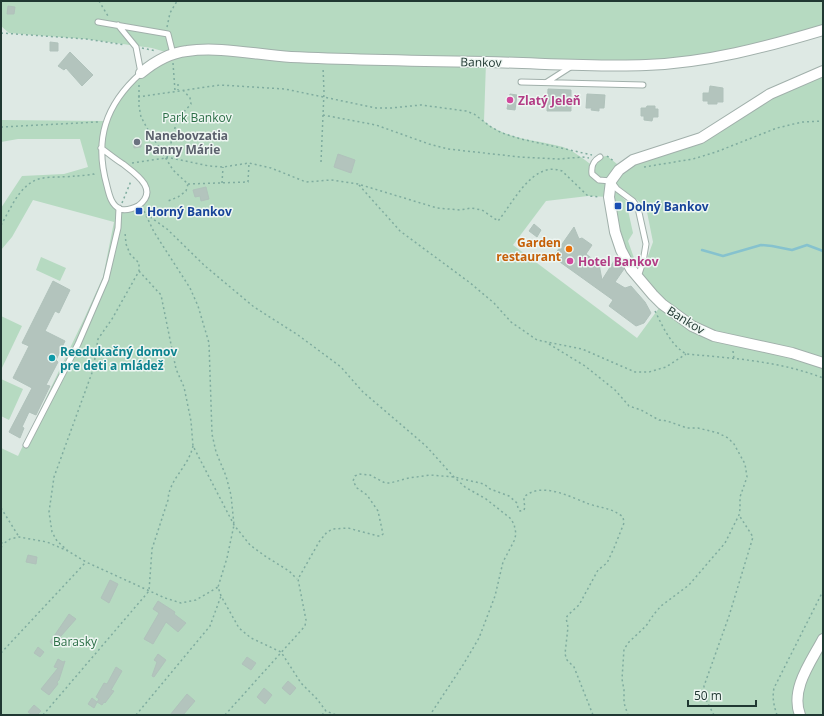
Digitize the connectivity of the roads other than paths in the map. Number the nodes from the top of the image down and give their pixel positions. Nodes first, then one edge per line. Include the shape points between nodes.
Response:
1 (98, 22) dead end
2 (118, 25) junction
3 (823, 30) edge
4 (173, 54) junction
5 (574, 65) junction
6 (823, 72) edge
7 (141, 73) junction
8 (521, 82) dead end
9 (546, 83) junction
10 (643, 85) dead end
11 (101, 148) junction
12 (598, 159) road end
13 (611, 181) junction
14 (120, 208) junction
15 (638, 277) junction
16 (823, 363) edge
17 (26, 445) dead end
18 (823, 639) edge
19 (800, 715) edge

1 - 2 lane
2 - 4 lane via 168,34
2 - 7 lane via 136,46
3 - 5 street, Bankov via 785,42 695,61 646,65
4 - 5 street, Bankov via 214,50 291,57
4 - 7 street, Bankov via 160,59
5 - 9 lane
6 - 13 street, Bankov via 770,94 701,138 633,160 619,170
7 - 11 lane via 113,104 106,122
8 - 9 lane
9 - 10 lane
11 - 14 lane via 102,167 110,197
11 - 14 lane via 134,173 146,187 146,195 139,205 127,210
12 - 13 lane via 592,165 592,174 599,180
13 - 15 street, Bankov via 609,197 615,232 626,260
13 - 15 lane via 617,189 633,200 638,208 646,244 644,262
14 - 17 lane via 106,279 78,344
15 - 16 street, Bankov via 662,304 692,326 714,336 792,353
18 - 19 street via 800,685 797,698

